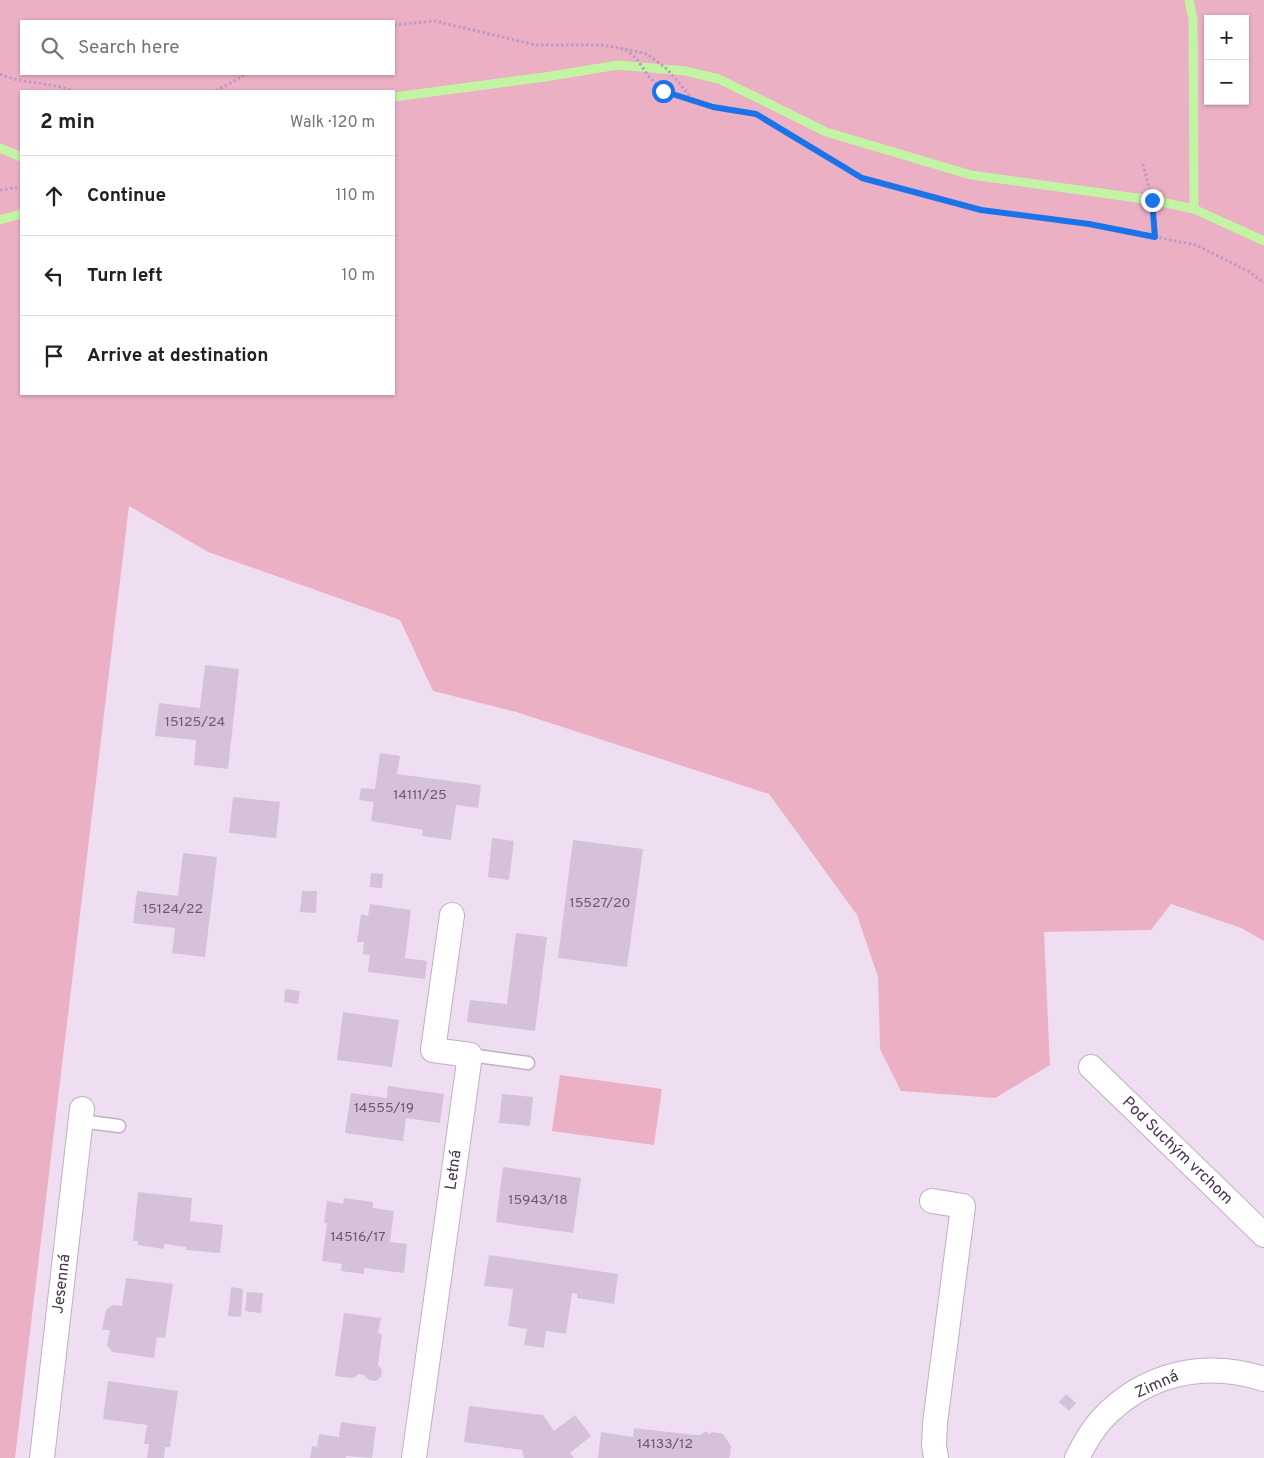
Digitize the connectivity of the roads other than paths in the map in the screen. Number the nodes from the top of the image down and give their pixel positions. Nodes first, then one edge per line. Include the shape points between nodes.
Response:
1 (452, 914) dead end
2 (470, 1055) junction
3 (528, 1063) dead end
4 (1091, 1067) dead end
5 (81, 1115) joint
6 (119, 1126) dead end
7 (932, 1201) dead end
8 (1264, 1235) edge
9 (1264, 1379) edge
10 (42, 1458) edge
11 (414, 1458) edge
12 (936, 1458) edge
13 (1077, 1458) edge

1 - 2 street via 433,1050
2 - 3 lane
2 - 11 street, Letná
4 - 8 street, Pod Suchým vrchom
5 - 6 lane
5 - 10 street, Jesenná
7 - 12 street via 963,1206 935,1422
9 - 13 street, Zimná via 1232,1371 1208,1370 1163,1379 1119,1404 1087,1439

